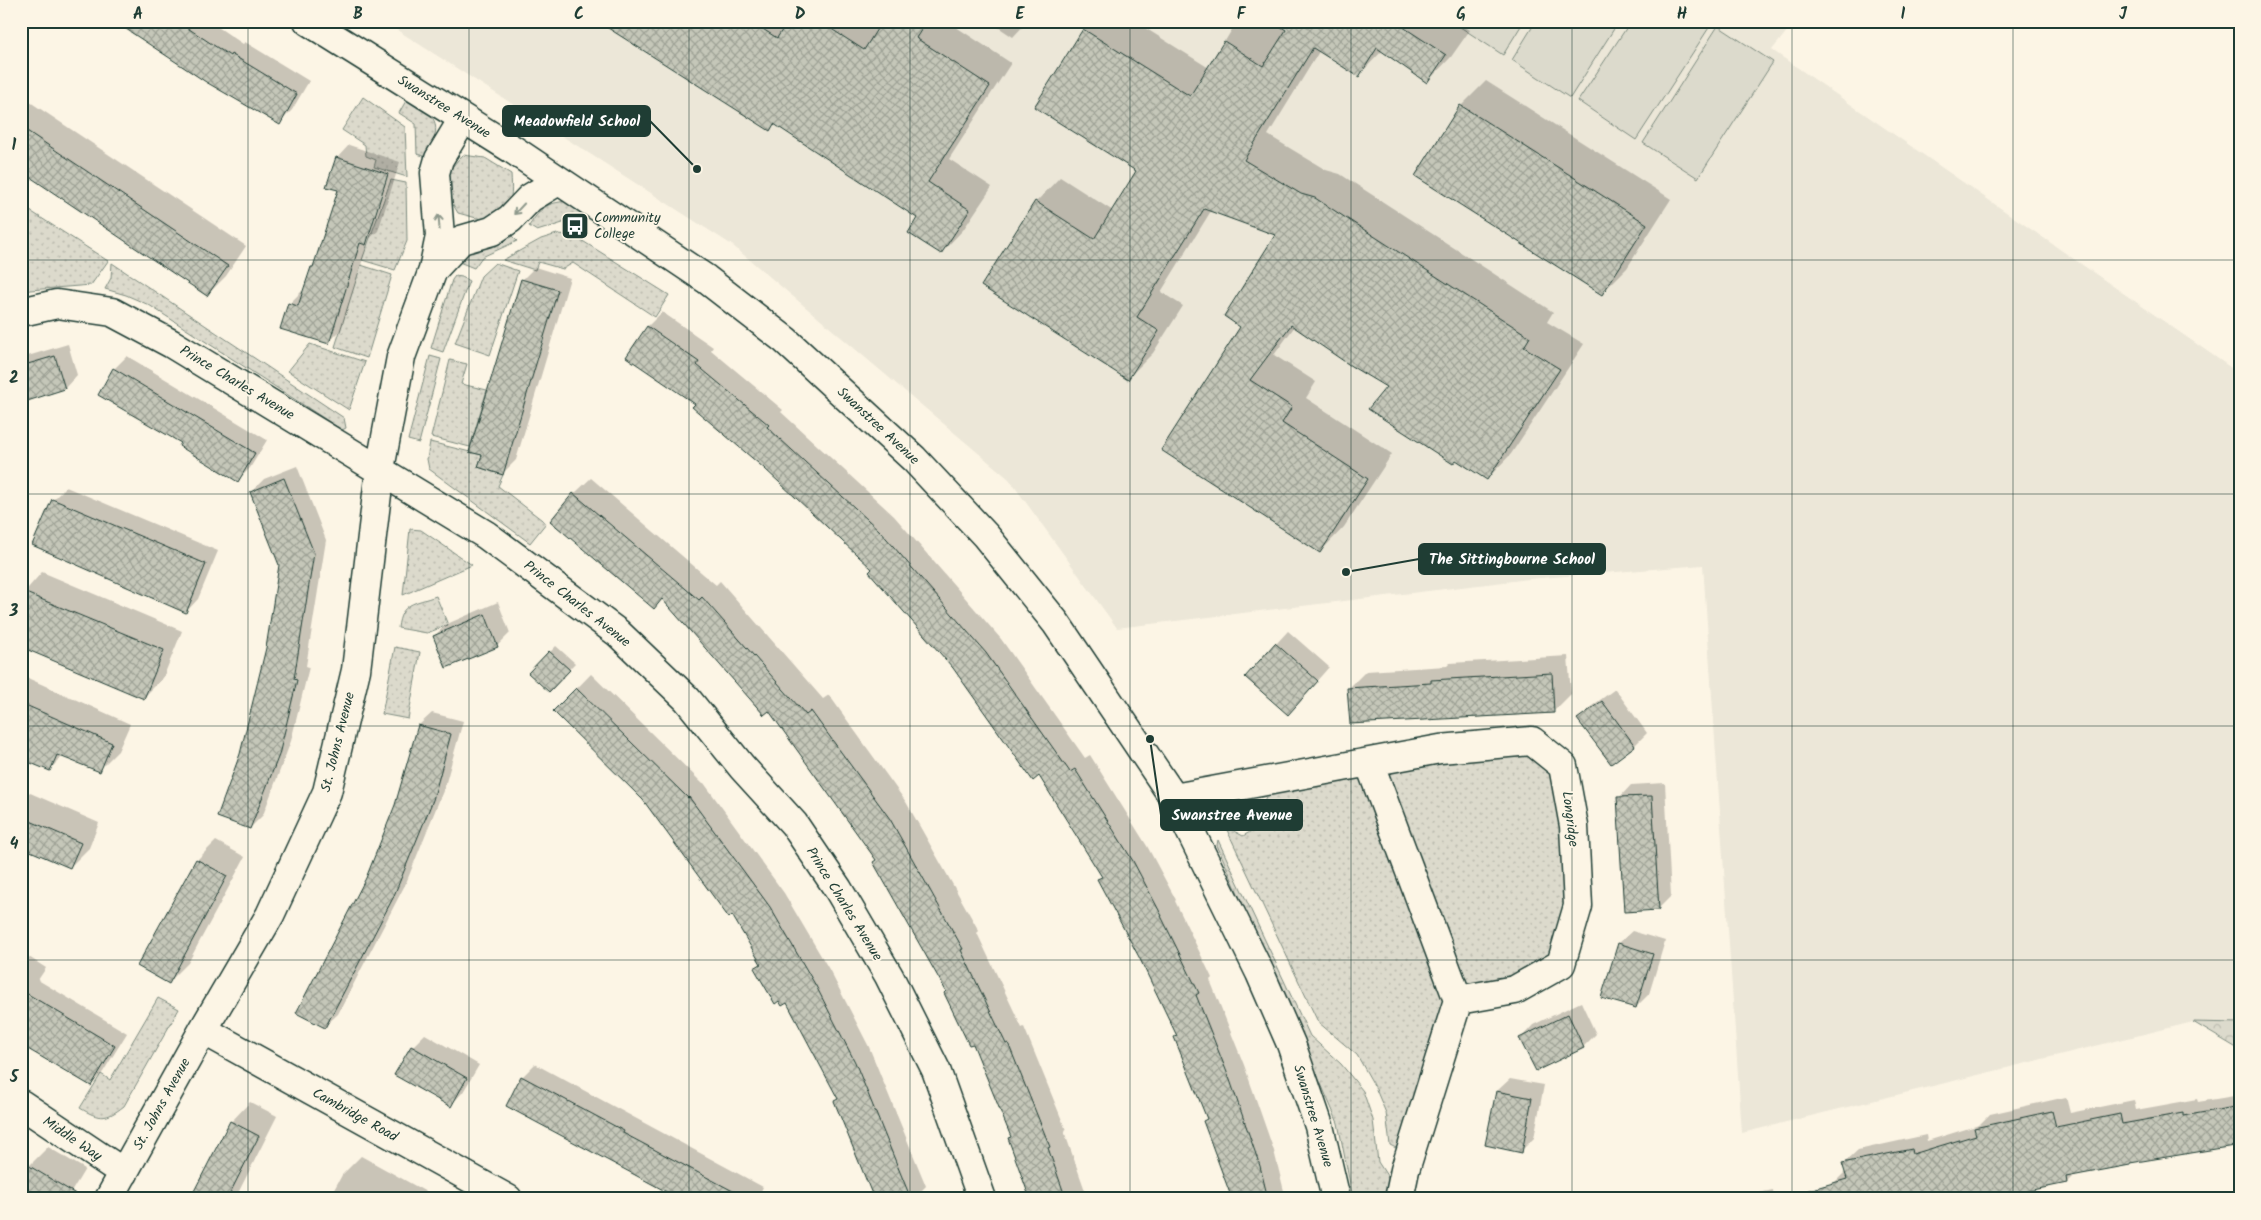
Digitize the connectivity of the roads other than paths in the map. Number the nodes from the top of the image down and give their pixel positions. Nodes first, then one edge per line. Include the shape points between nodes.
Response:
1 (308, 21) edge
2 (463, 119) junction
3 (558, 181) junction
4 (433, 270) junction
5 (21, 312) edge
6 (380, 469) junction
7 (1369, 762) junction
8 (1174, 798) junction
9 (1458, 1000) junction
10 (203, 1030) junction
11 (21, 1104) edge
12 (124, 1173) junction
13 (109, 1199) edge
14 (508, 1199) edge
15 (982, 1199) edge
16 (1336, 1199) edge
17 (1398, 1199) edge

1 - 2 street, Swanstree Avenue
2 - 3 street, Swanstree Avenue
4 -> 2 street, St. Johns Avenue via 440,236 435,173 439,159
3 -> 4 street, St. Johns Avenue via 530,198 510,219 492,230 461,240
3 - 8 street, Swanstree Avenue via 706,279 785,340 914,459 986,536 1056,623
4 - 6 street, St. Johns Avenue via 401,356
5 - 6 street, Prince Charles Avenue via 57,304 112,312 172,344
6 - 10 street, St. Johns Avenue via 356,670 327,792 270,915
6 - 15 street, Prince Charles Avenue via 486,535 618,633 687,699 794,824 838,889 936,1070
7 - 8 street, Longridge
7 - 9 street
7 - 9 street, Longridge via 1440,749 1532,741 1563,766 1574,826 1578,906 1561,964 1515,990
8 - 16 street, Swanstree Avenue via 1291,1044 1319,1126
9 - 17 street
10 - 12 street, St. Johns Avenue
10 - 14 street, Cambridge Road
11 - 12 street, Middle Way
12 - 13 street, St. Johns Avenue

